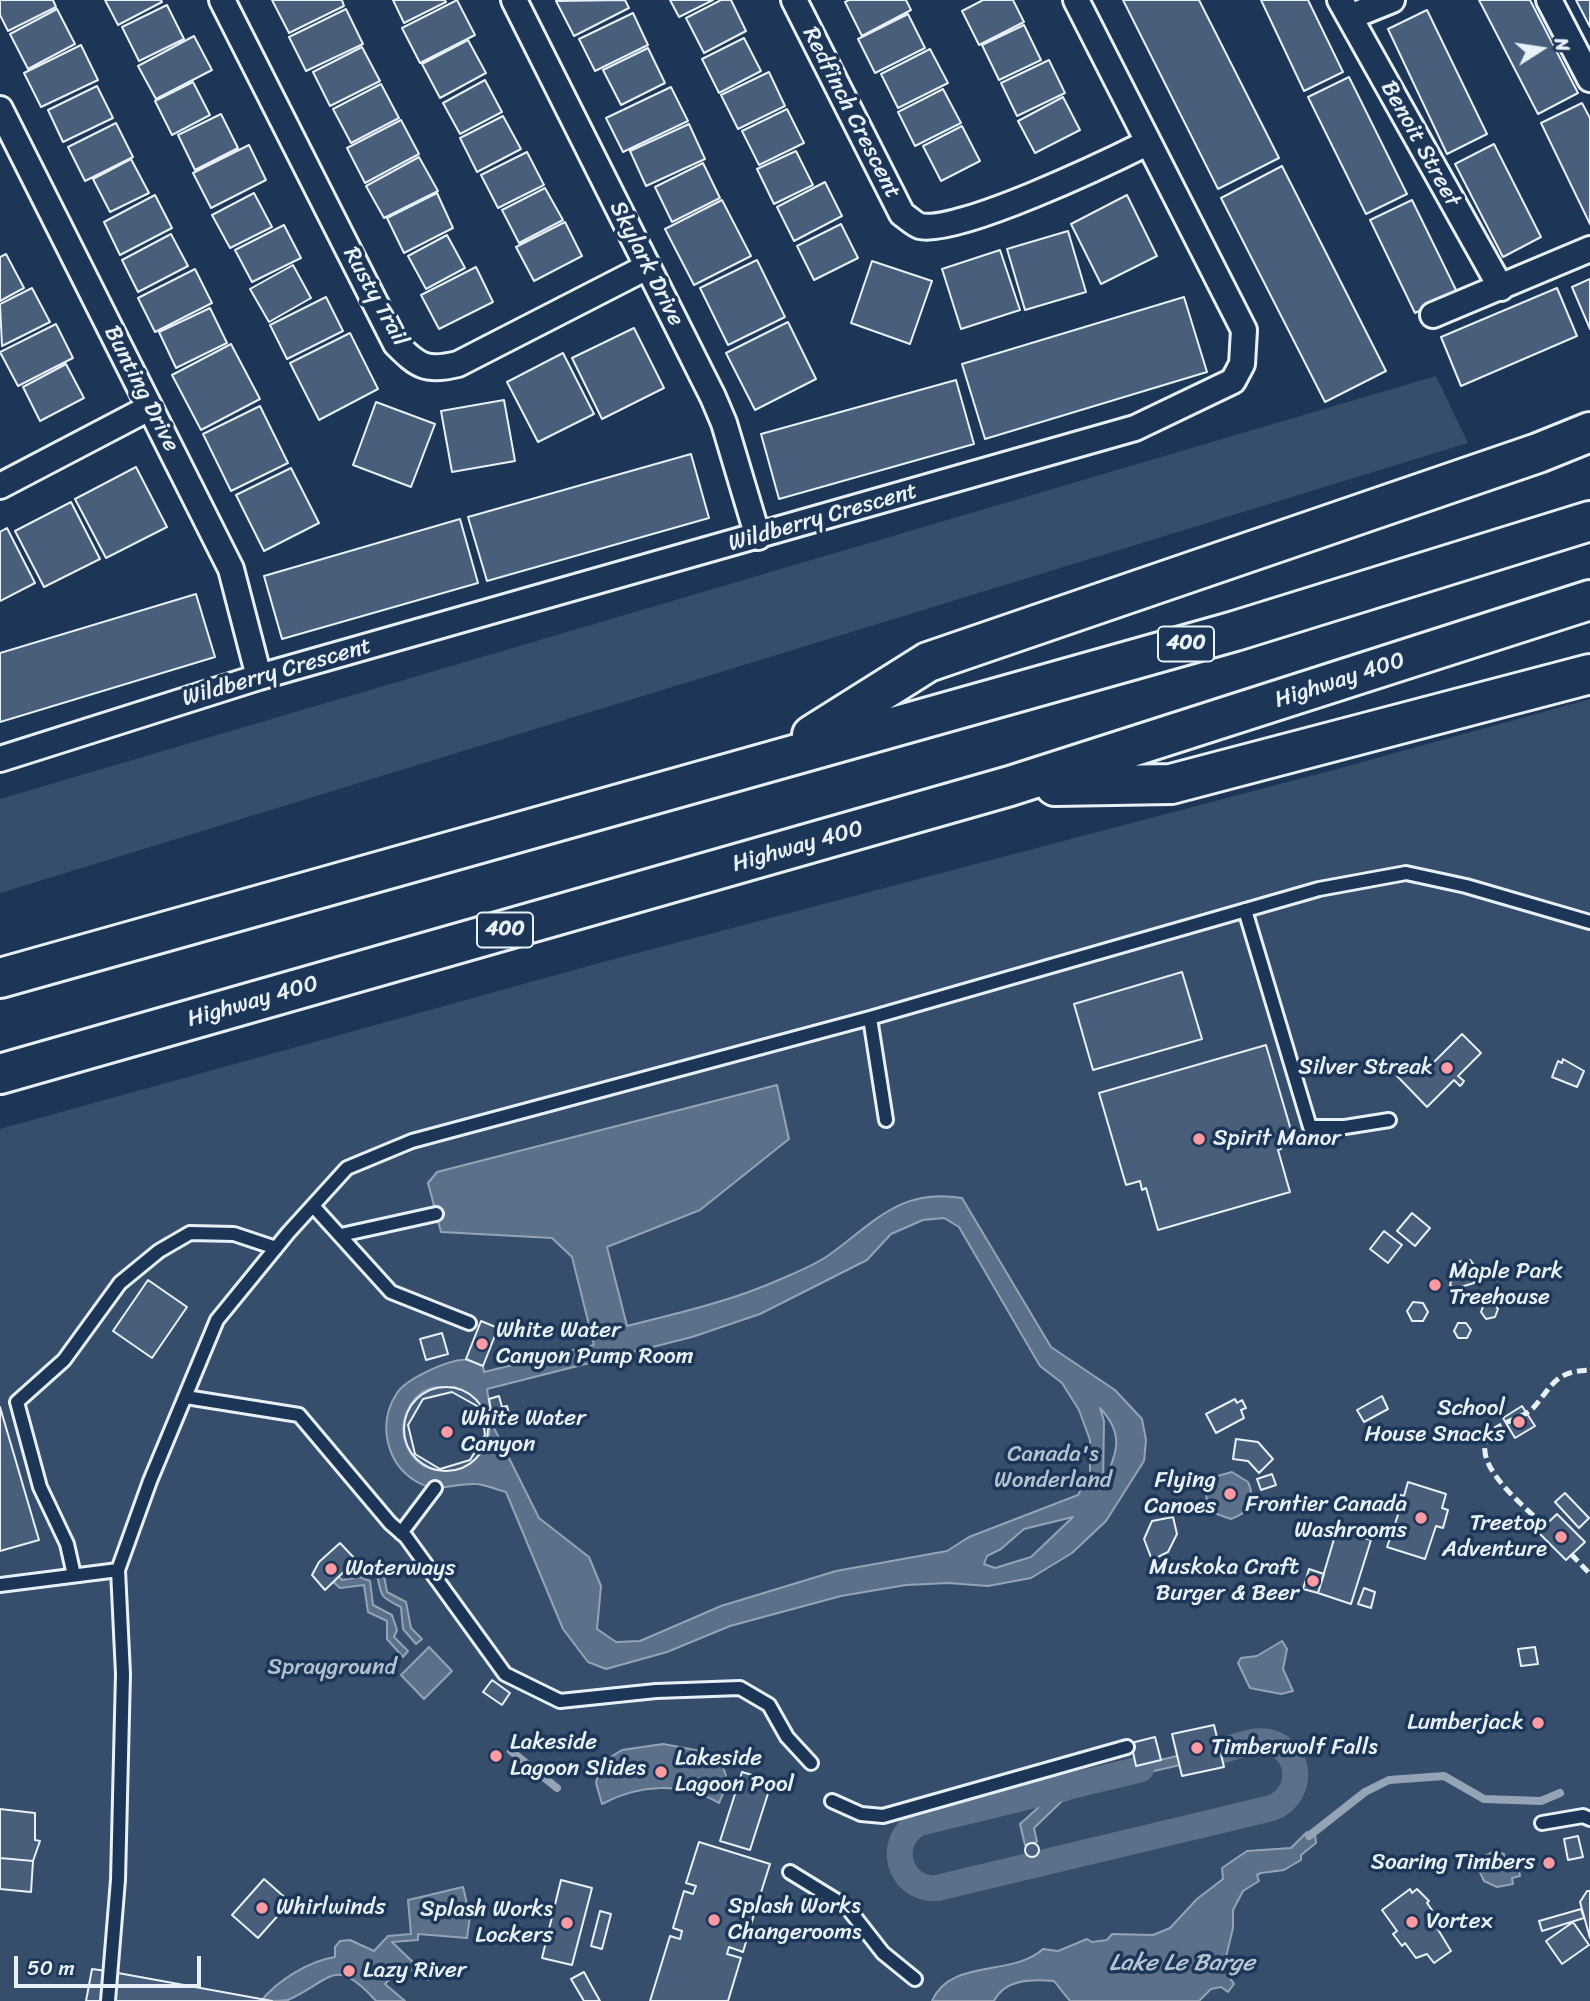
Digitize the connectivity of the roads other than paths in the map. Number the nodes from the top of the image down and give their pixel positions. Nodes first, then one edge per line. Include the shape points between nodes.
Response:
1 (222, 0) edge
2 (514, 0) edge
3 (794, 0) edge
4 (1076, 0) edge
5 (1392, 0) edge
6 (1549, 0) edge
7 (1345, 9) edge
8 (1590, 79) edge
9 (0, 109) edge
10 (1147, 143) junction
11 (1590, 249) edge
12 (647, 267) junction
13 (1501, 288) junction
14 (1433, 315) dead end
15 (149, 408) junction
16 (1590, 432) edge
17 (0, 486) edge
18 (1590, 521) edge
19 (758, 537) junction
20 (1590, 600) edge
21 (1590, 674) edge
22 (259, 677) junction
23 (778, 757) junction
24 (0, 759) edge
25 (1010, 786) junction
26 (1245, 910) junction
27 (1590, 922) edge
28 (0, 978) edge
29 (870, 1018) junction
30 (0, 1074) edge
31 (886, 1120) dead end
32 (1388, 1120) dead end
33 (314, 1207) junction
34 (436, 1214) dead end
35 (341, 1235) junction
36 (276, 1248) junction
37 (469, 1323) dead end
38 (186, 1397) junction
39 (435, 1488) dead end
40 (401, 1533) junction
41 (118, 1570) junction
42 (74, 1575) junction
43 (0, 1585) edge
44 (1127, 1746) dead end
45 (811, 1763) dead end
46 (832, 1801) dead end
47 (1590, 1819) edge
48 (1542, 1823) dead end
49 (790, 1872) dead end
50 (915, 1979) dead end
51 (108, 2001) edge

1 - 12 street, Rusty Trail via 396,344 417,364 438,369 458,363
2 - 12 street, Skylark Drive
3 - 10 street, Redfinch Crescent via 902,214 920,226 940,225 1019,200
4 - 10 street, Wildberry Crescent
5 - 7 street
6 - 8 street
7 - 13 street, Benoit Street
9 - 15 street, Bunting Drive
10 - 19 street, Wildberry Crescent via 1244,330 1242,364 1233,381 1135,428
11 - 13 street
12 - 19 street, Skylark Drive via 724,423
13 - 14 street
15 - 17 street
15 - 22 street, Bunting Drive via 231,569
16 - 23 highway via 928,662
18 - 23 highway, 400 via 1235,631
19 - 22 street, Wildberry Crescent
20 - 25 highway, Highway 400 / 400
21 - 25 highway via 1171,784
22 - 24 street, Wildberry Crescent
23 - 28 highway, 400
25 - 30 highway, Highway 400 / 400
26 - 27 lane via 1319,889 1406,873
26 - 29 lane
26 - 32 lane via 1310,1127
29 - 31 lane
29 - 33 lane via 412,1142 347,1168
33 - 35 lane
33 - 36 lane
34 - 35 lane
35 - 37 lane via 391,1292
36 - 38 lane via 217,1320
36 - 42 lane via 234,1234 190,1233 159,1251 120,1283 64,1360 17,1402 40,1487 67,1544
38 - 40 lane via 299,1415
38 - 41 lane
39 - 40 lane
40 - 45 lane via 505,1674 560,1701 740,1688 769,1705 787,1737
41 - 42 lane
41 - 51 lane via 123,1674 118,1866
42 - 43 lane
44 - 46 lane via 883,1816 861,1814
47 - 48 lane via 1583,1816
49 - 50 lane via 847,1907 883,1953

